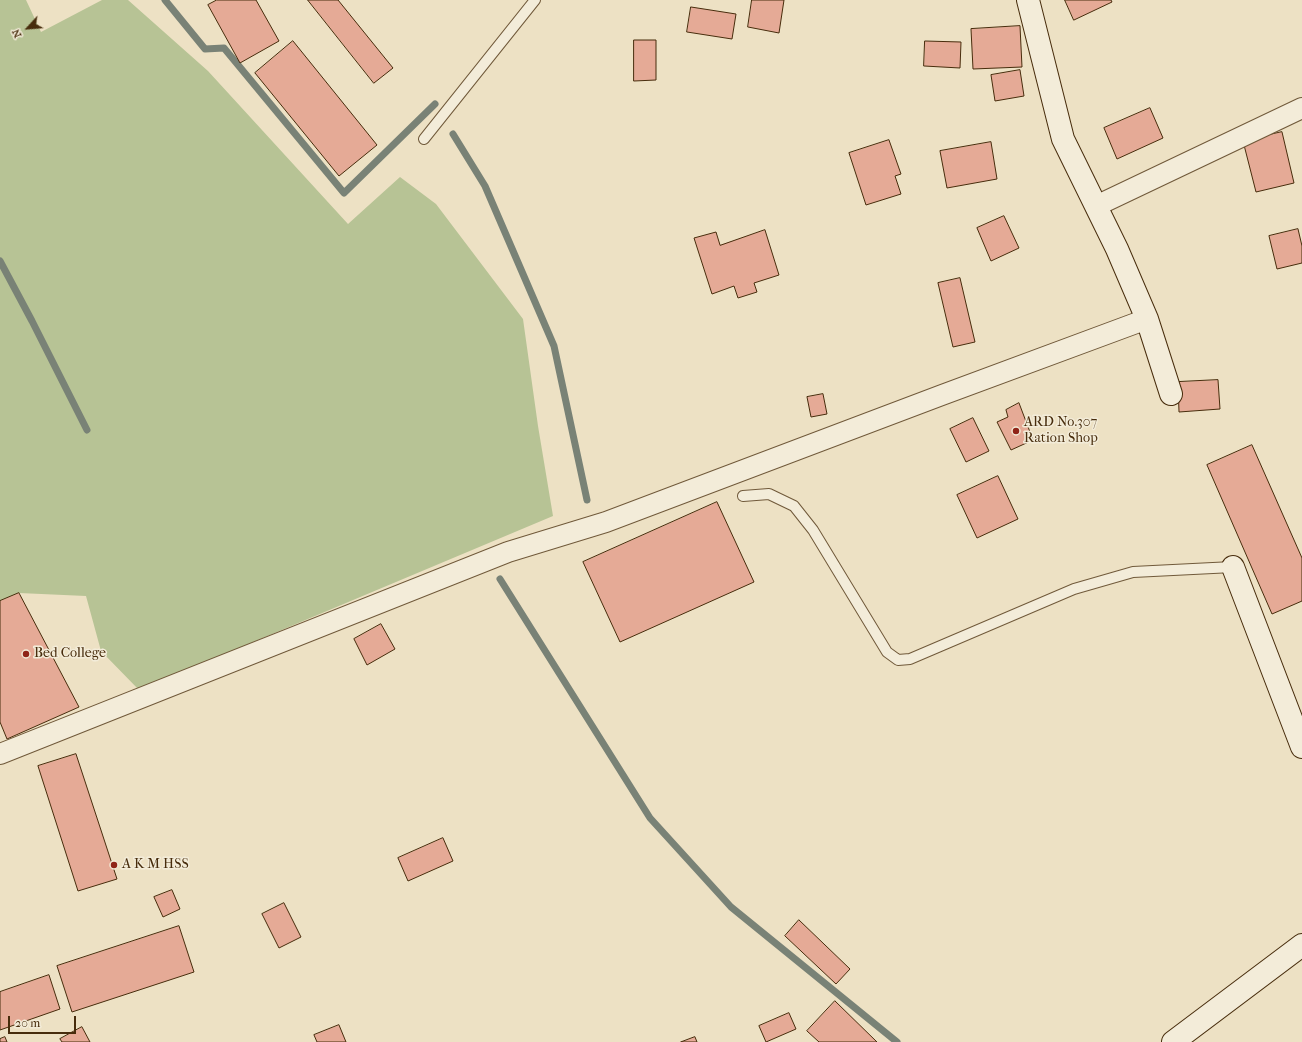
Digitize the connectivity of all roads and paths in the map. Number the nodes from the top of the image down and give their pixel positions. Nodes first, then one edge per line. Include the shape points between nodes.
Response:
1 (535, 0) edge
2 (1028, 0) edge
3 (1302, 108) edge
4 (424, 139) dead end
5 (1096, 206) junction
6 (1147, 319) junction
7 (1171, 394) dead end
8 (743, 496) dead end
9 (1233, 566) joint
10 (1302, 747) edge
11 (0, 754) edge
12 (1302, 945) edge
13 (1173, 1042) edge

1 - 4 lane
2 - 5 street via 1063,139
3 - 5 street
5 - 6 street
6 - 7 street
6 - 11 street via 606,522 508,552
8 - 9 lane via 769,494 794,506 813,530 887,652 898,660 910,659 1074,589 1132,572
9 - 10 street
12 - 13 street

